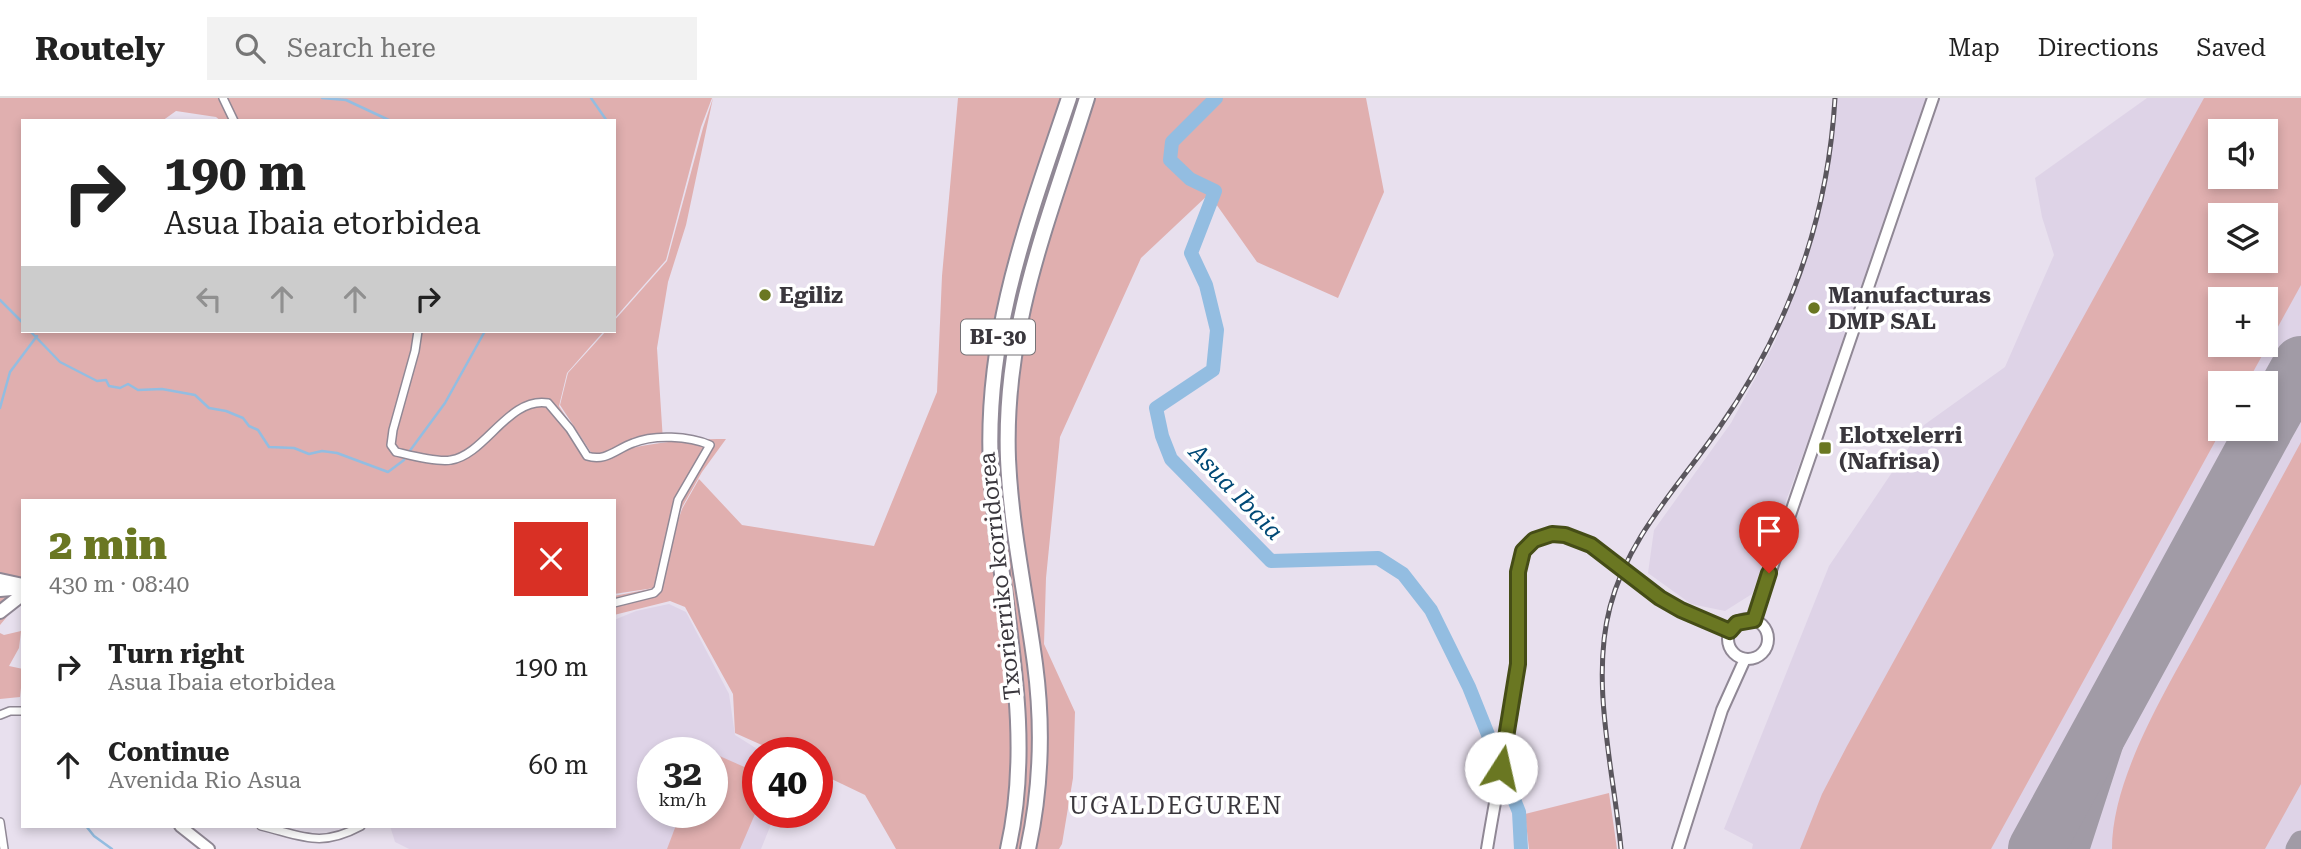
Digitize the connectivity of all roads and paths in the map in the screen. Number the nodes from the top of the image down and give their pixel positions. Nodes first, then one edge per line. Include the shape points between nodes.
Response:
1 (223, 98) edge
2 (1069, 98) edge
3 (1087, 98) edge
4 (1933, 98) edge
5 (233, 119) edge
6 (418, 333) edge
7 (0, 580) edge
8 (21, 588) edge
9 (21, 589) edge
10 (0, 590) edge
11 (21, 591) edge
12 (616, 602) edge
13 (0, 612) edge
14 (1754, 620) junction
15 (1730, 631) junction
16 (1745, 659) junction
17 (21, 711) edge
18 (0, 715) edge
19 (0, 822) edge
20 (173, 828) edge
21 (183, 828) edge
22 (270, 828) edge
23 (357, 828) edge
24 (4, 849) edge
25 (199, 849) edge
26 (209, 849) edge
27 (1007, 849) edge
28 (1028, 849) edge
29 (1487, 849) edge
30 (1678, 849) edge

1 - 5 street
2 - 27 highway, Txorierriko korridorea / BI-30 via 1009,285 992,393 993,502 1019,725 1018,786
3 - 28 highway, Txorierriko korridorea / BI-30 via 1025,292 1009,398 1011,505 1038,707 1039,773
4 - 14 street
6 - 12 street via 393,430 391,445 396,452 451,460 467,453 536,400 548,402 587,456 597,459 634,442 674,438 709,445 678,500 658,589
7 - 8 main road
9 - 10 street
11 - 13 main road
14 - 15 street via 1737,623
14 - 16 street via 1768,634 1767,647 1758,657
15 - 16 street via 1731,649
15 - 29 street, bridge via 1660,598 1604,553 1573,537 1552,534 1534,540 1523,551 1518,572 1518,664
16 - 30 street via 1722,710
17 - 18 street
19 - 24 street
20 - 25 street
21 - 26 street
22 - 23 street via 322,840

